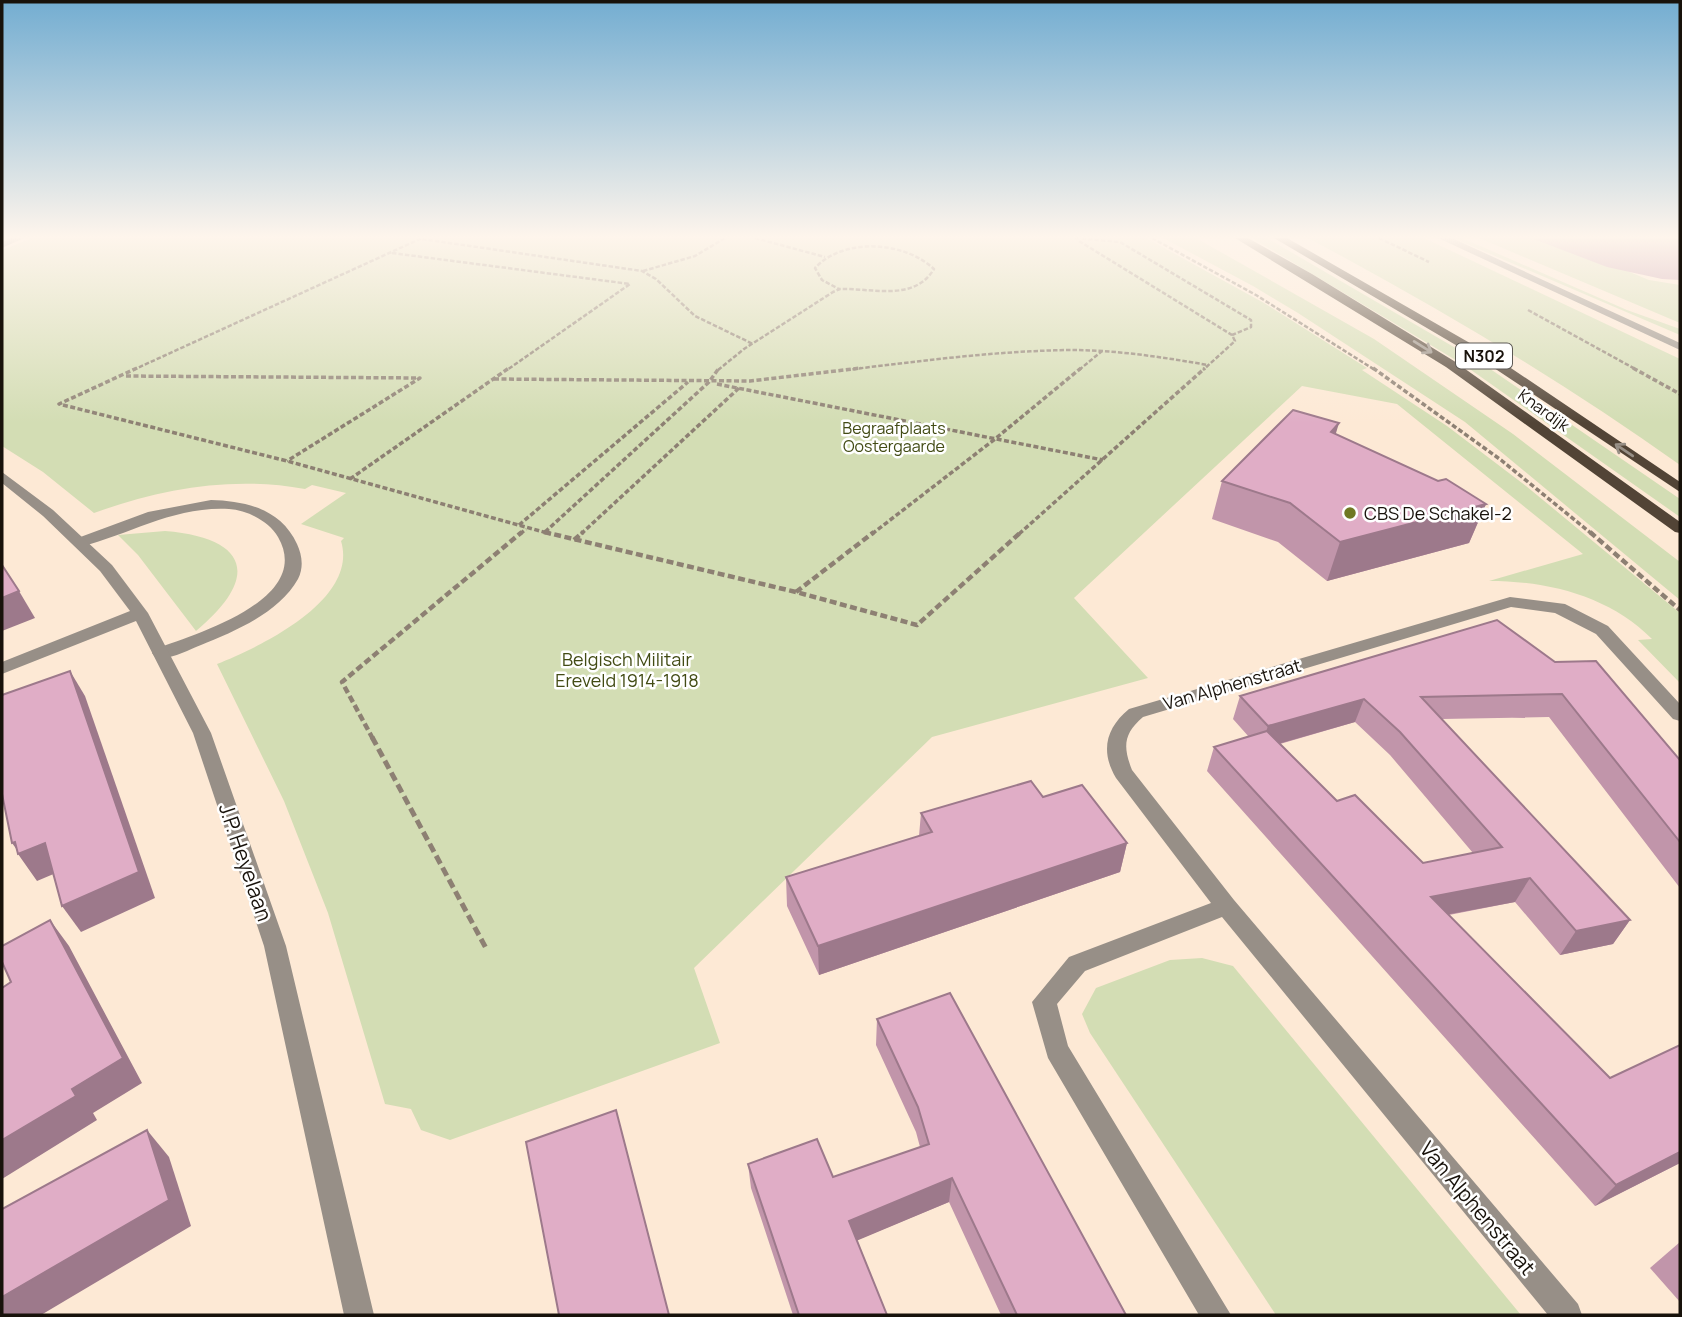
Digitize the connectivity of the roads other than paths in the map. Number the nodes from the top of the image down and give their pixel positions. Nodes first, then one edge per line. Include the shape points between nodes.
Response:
1 (1346, 299) edge
2 (1385, 299) edge
3 (1577, 299) edge
4 (1680, 347) edge
5 (2, 476) edge
6 (1680, 488) edge
7 (1680, 529) edge
8 (80, 542) junction
9 (139, 614) junction
10 (160, 653) junction
11 (2, 668) edge
12 (1680, 715) edge
13 (1226, 906) junction
14 (359, 1315) edge
15 (1216, 1315) edge
16 (1567, 1315) edge

1 -> 7 main road, Knardijk / N302 via 1450,364
6 -> 2 main road, Knardijk / N302 via 1492,361
3 - 4 street
5 - 8 street, J.P. Heyelaan
8 - 9 street, J.P. Heyelaan via 106,568
8 - 10 street via 168,512 229,505 272,520 290,541 294,564 271,600 231,626
9 - 10 street, J.P. Heyelaan
9 - 11 street
10 - 14 street, J.P. Heyelaan via 202,733 275,946
12 - 13 street, Van Alphenstraat via 1602,630 1559,608 1510,602 1136,713 1121,724 1115,737 1115,754 1123,773
13 - 15 street via 1077,964 1044,1002 1057,1050
13 - 16 street, Van Alphenstraat

